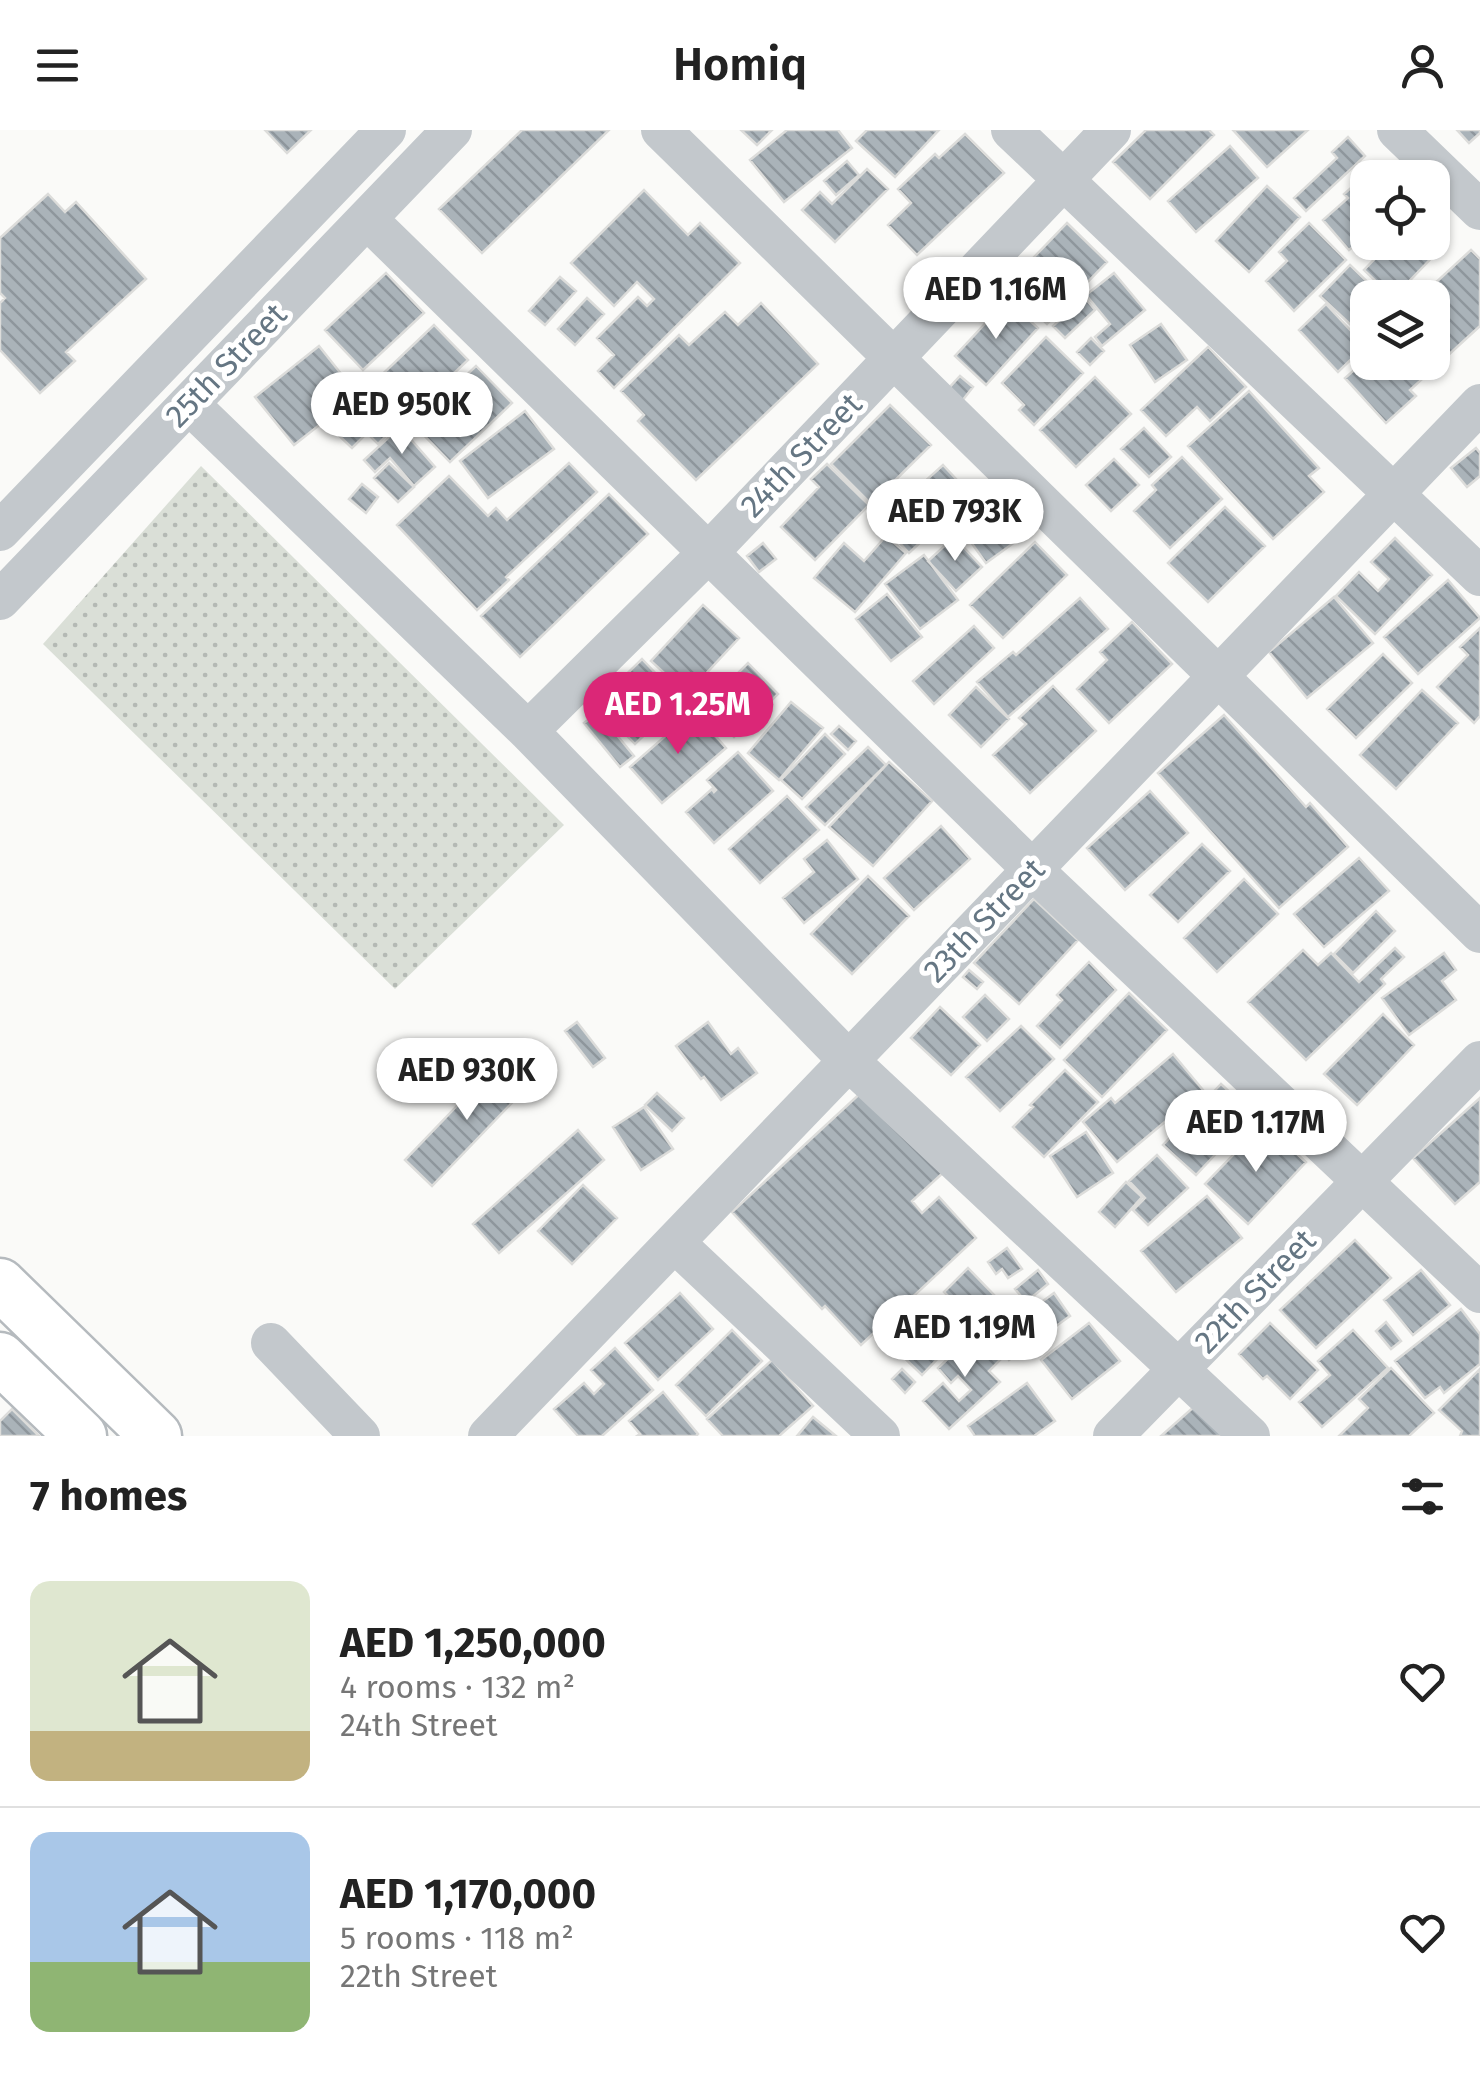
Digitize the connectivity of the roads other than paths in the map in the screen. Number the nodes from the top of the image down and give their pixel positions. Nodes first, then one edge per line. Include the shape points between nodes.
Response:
1 (386, 130) edge
2 (452, 130) edge
3 (661, 130) edge
4 (1011, 130) edge
5 (1111, 130) edge
6 (1397, 130) edge
7 (1063, 180) junction
8 (1480, 210) edge
9 (367, 219) junction
10 (894, 358) junction
11 (189, 404) junction
12 (1480, 404) edge
13 (1394, 494) junction
14 (0, 531) edge
15 (708, 552) junction
16 (1480, 576) edge
17 (0, 600) edge
18 (1218, 678) junction
19 (528, 732) junction
20 (1033, 870) junction
21 (1480, 933) edge
22 (1480, 1061) edge
23 (849, 1062) junction
24 (1361, 1183) junction
25 (675, 1242) junction
26 (0, 1284) edge
27 (1480, 1294) edge
28 (270, 1343) dead end
29 (0, 1358) edge
30 (1179, 1369) junction
31 (497, 1433) edge
32 (81, 1436) edge
33 (156, 1436) edge
34 (360, 1436) edge
35 (880, 1436) edge
36 (1114, 1436) edge
37 (1250, 1436) edge

1 - 14 street, 25th Street
2 - 9 street, 25th Street
3 - 10 street
4 - 7 street
5 - 7 street, 24th Street
6 - 8 street
7 - 10 street, 24th Street
7 - 13 street
9 - 11 street, 25th Street
9 - 15 street
10 - 15 street, 24th Street
10 - 18 street
11 - 17 street, 25th Street
11 - 19 street
12 - 13 street, 23th Street
13 - 16 street
13 - 18 street, 23th Street
15 - 19 street, 24th Street
15 - 20 street
18 - 20 street, 23th Street
18 - 21 street
19 - 23 street
20 - 23 street, 23th Street
20 - 24 street
22 - 24 street, 22th Street
23 - 25 street, 23th Street
23 - 30 street
24 - 27 street
24 - 30 street, 22th Street
25 - 31 street, 23th Street
25 - 35 street
26 - 33 main road
28 - 34 street
29 - 32 main road
30 - 36 street, 22th Street
30 - 37 street

